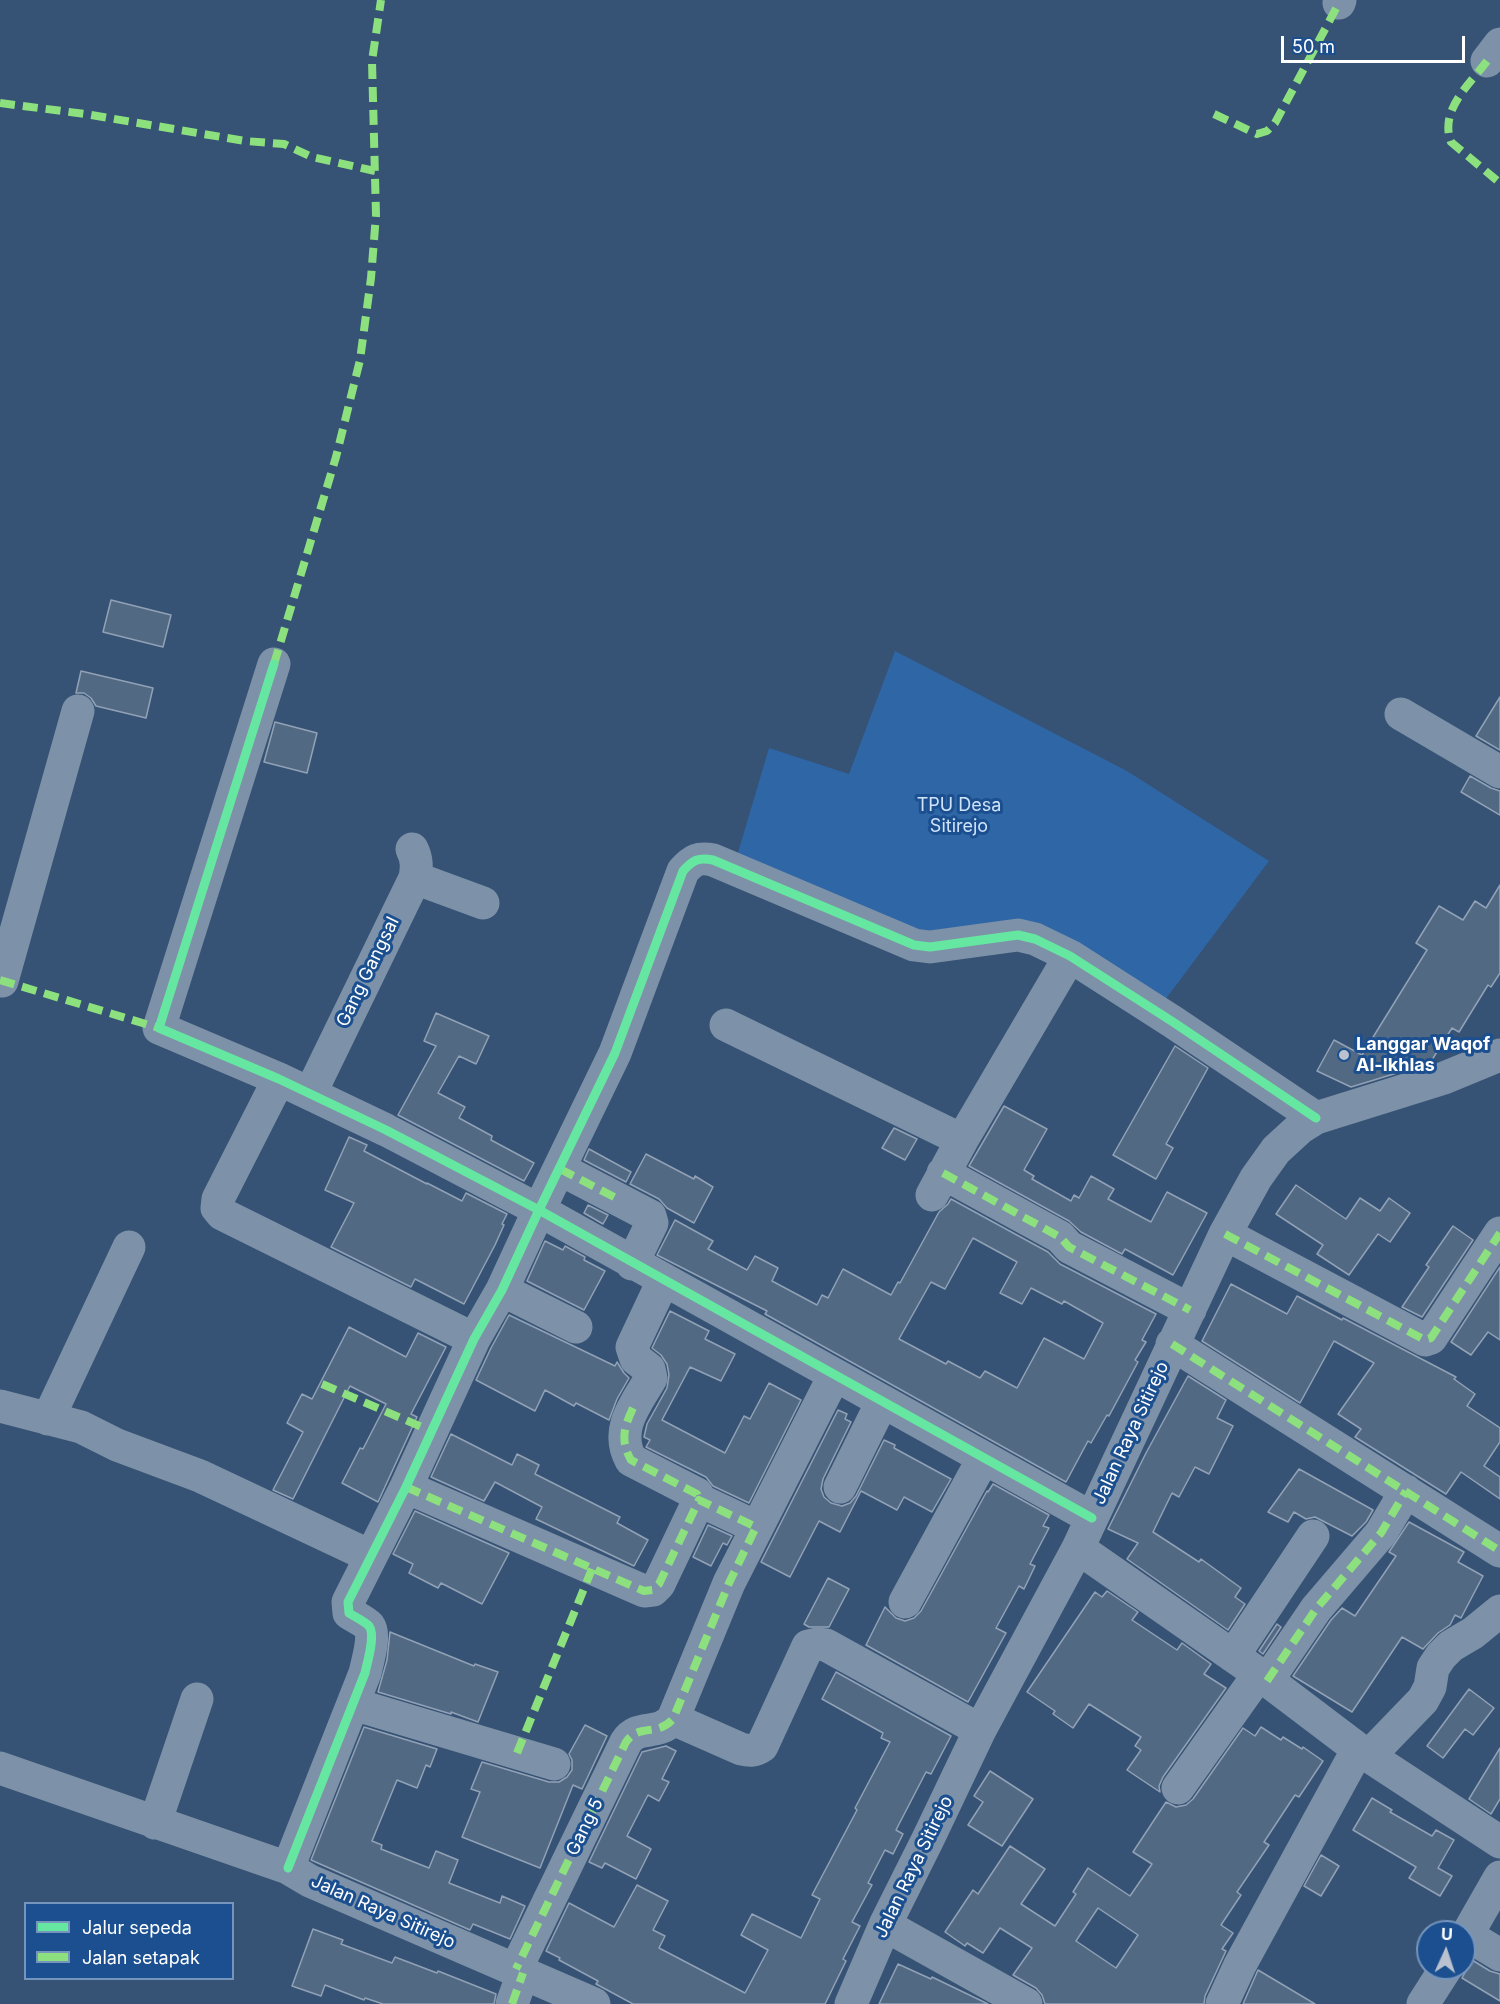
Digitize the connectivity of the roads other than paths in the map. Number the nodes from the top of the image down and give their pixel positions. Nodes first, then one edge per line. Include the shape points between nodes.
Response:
1 (274, 664) dead end
2 (78, 711) dead end
3 (1401, 714) dead end
4 (1500, 772) edge
5 (483, 903) dead end
6 (1070, 957) junction
7 (2, 981) dead end
8 (726, 1025) dead end
9 (1500, 1054) edge
10 (279, 1079) junction
11 (310, 1094) junction
12 (1316, 1118) junction
13 (962, 1140) junction
14 (560, 1169) junction
15 (538, 1210) junction
16 (1500, 1233) edge
17 (1226, 1234) junction
18 (129, 1247) dead end
19 (632, 1264) junction
20 (663, 1281) junction
21 (502, 1290) junction
22 (1190, 1310) junction
23 (576, 1327) dead end
24 (474, 1339) junction
25 (1172, 1344) junction
26 (834, 1376) junction
27 (882, 1402) junction
28 (0, 1406) edge
29 (48, 1419) junction
30 (982, 1459) junction
31 (406, 1487) junction
32 (840, 1487) dead end
33 (1406, 1491) junction
34 (699, 1500) junction
35 (1092, 1518) junction
36 (756, 1527) junction
37 (1313, 1536) dead end
38 (1078, 1548) junction
39 (1500, 1551) edge
40 (370, 1556) junction
41 (905, 1602) dead end
42 (1500, 1611) edge
43 (1253, 1670) junction
44 (197, 1699) dead end
45 (353, 1704) junction
46 (675, 1715) junction
47 (980, 1730) junction
48 (1363, 1752) junction
49 (554, 1764) dead end
50 (0, 1768) edge
51 (1178, 1788) dead end
52 (156, 1823) junction
53 (1500, 1842) edge
54 (288, 1868) junction
55 (1500, 1877) edge
56 (1475, 1920) edge
57 (885, 1925) junction
58 (1476, 1943) edge
59 (1500, 1955) edge
60 (519, 1971) junction
61 (1438, 1980) edge
62 (512, 2004) edge
63 (594, 2004) edge
64 (851, 2004) edge
65 (1026, 2004) edge
66 (1222, 2004) edge
67 (1422, 2004) edge

1 - 10 street via 159,1028
2 - 7 street
3 - 4 street
5 - 11 street, Gang Gangsal via 413,863
6 - 12 street
6 - 13 street
6 - 14 street via 1018,935 930,947 915,945 700,857 683,871 615,1053
8 - 13 street
9 - 12 street, Jalan Raya Sitirejo via 1444,1077
10 - 11 street
10 - 24 street via 218,1199 222,1214
11 - 15 street
12 - 17 street, Jalan Raya Sitirejo via 1276,1150
13 - 22 street via 937,1184 1060,1237 1069,1247
14 - 15 street
14 - 19 street via 650,1216 652,1220
15 - 19 street
15 - 21 street
16 - 17 street via 1431,1338 1425,1340
17 - 22 street, Jalan Raya Sitirejo
18 - 29 street
19 - 20 street
20 - 26 street
20 - 34 street via 632,1347 651,1378 625,1425 623,1442 631,1460 697,1494
21 - 23 street
21 - 24 street
22 - 25 street, Jalan Raya Sitirejo
24 - 31 street
25 - 33 street
25 - 35 street, Jalan Raya Sitirejo
26 - 27 street
26 - 36 street
27 - 30 street
27 - 32 street
28 - 29 street
29 - 40 street via 81,1427 200,1476
30 - 35 street
30 - 41 street
31 - 34 street via 644,1591 659,1584
31 - 40 street
33 - 39 street
33 - 43 street via 1381,1533 1316,1609
34 - 36 street
35 - 38 street, Jalan Raya Sitirejo
36 - 46 street
37 - 43 street
38 - 43 street
38 - 47 street, Jalan Raya Sitirejo
40 - 45 street via 348,1602 349,1613 368,1625 372,1636 365,1673
42 - 48 street via 1441,1656 1423,1700
43 - 48 street
43 - 51 street
44 - 52 street
45 - 49 street
45 - 54 street
46 - 47 street via 741,1749 756,1750 762,1746 808,1646 817,1644
46 - 60 street, Gang 5 via 668,1725 638,1731 626,1742
47 - 57 street, Jalan Raya Sitirejo
48 - 53 street
48 - 66 street via 1240,1965
50 - 52 street, Jalan Raya Sitirejo
52 - 54 street, Jalan Raya Sitirejo
54 - 60 street, Jalan Raya Sitirejo
55 - 56 street
57 - 64 street, Jalan Raya Sitirejo
57 - 65 street
58 - 59 street
60 - 62 street, Gang 5
60 - 63 street, Jalan Raya Sitirejo
61 - 67 street

